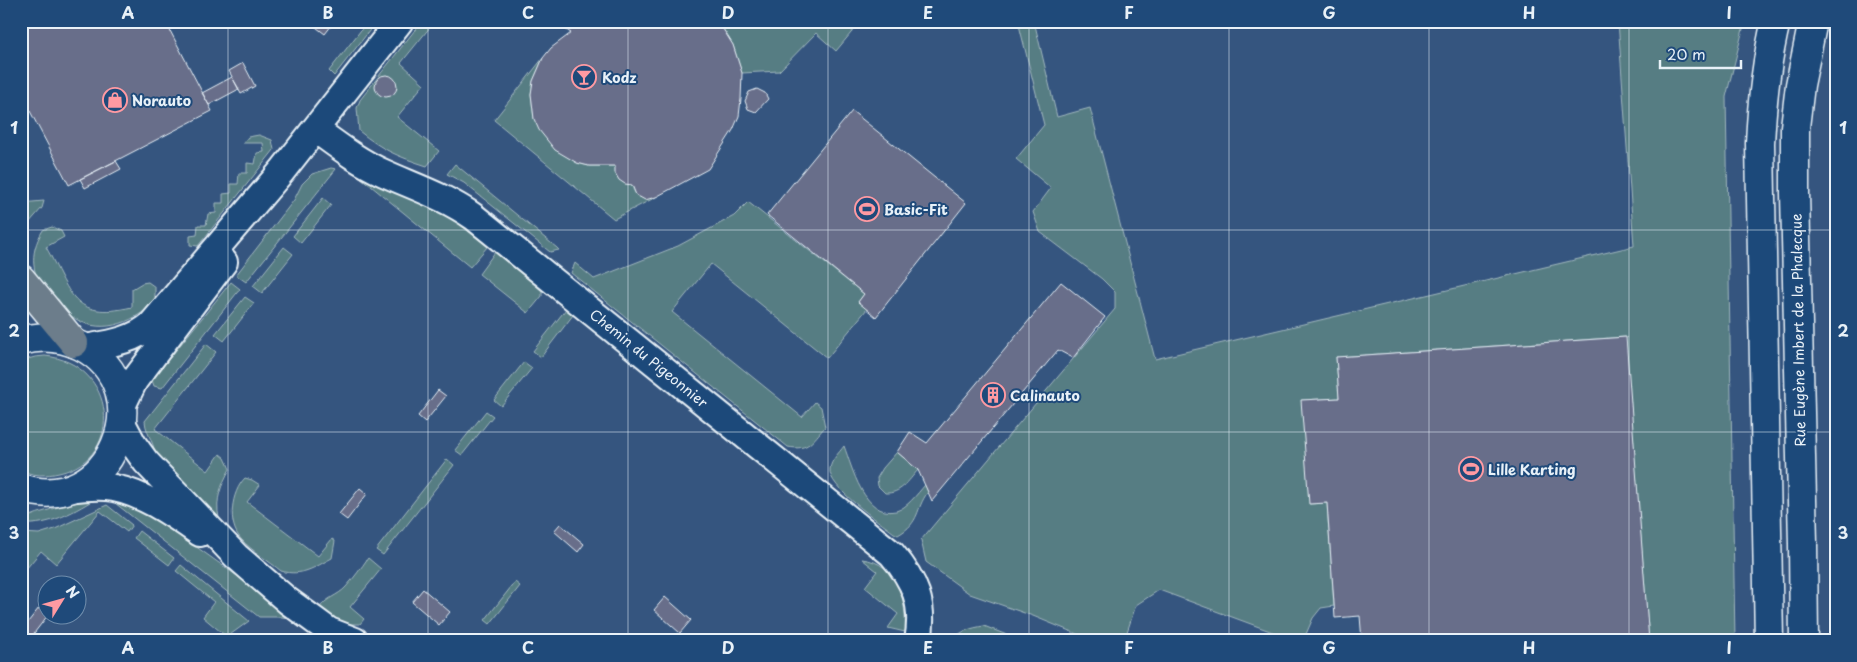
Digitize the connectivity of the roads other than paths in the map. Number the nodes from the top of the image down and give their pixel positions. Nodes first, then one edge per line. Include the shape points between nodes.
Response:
1 (400, 21) edge
2 (1776, 21) edge
3 (1813, 21) edge
4 (315, 129) junction
5 (282, 171) junction
6 (21, 279) edge
7 (21, 341) edge
8 (79, 346) junction
9 (122, 414) junction
10 (21, 488) edge
11 (68, 489) junction
12 (236, 556) junction
13 (355, 641) edge
14 (918, 641) edge
15 (1769, 641) edge
16 (1804, 641) edge

1 - 4 street
2 - 15 street via 1768,56 1760,143
3 - 16 street, Rue Eugène Imbert de la Phalecque via 1795,127
4 - 5 street
4 - 14 street, Chemin du Pigeonnier via 371,166 460,206 892,554 917,592 921,624
5 - 8 street via 147,328 118,342
5 - 9 street via 215,275 134,381
6 - 8 highway
7 - 8 street via 60,339
8 - 9 street via 97,358 112,376 119,390
9 - 11 street via 119,439 107,461 90,478
9 - 12 street via 133,444 146,462
10 - 11 street via 42,492
11 - 12 street via 94,486 124,490 185,523
12 - 13 street via 329,631

